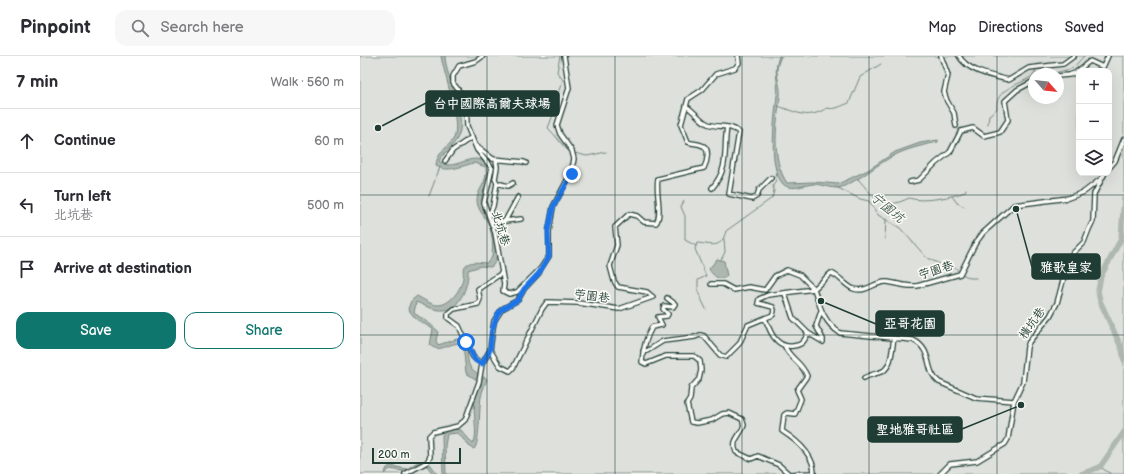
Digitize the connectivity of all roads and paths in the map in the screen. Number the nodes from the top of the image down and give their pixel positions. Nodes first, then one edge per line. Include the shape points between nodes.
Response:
1 (483, 56) edge
2 (564, 56) edge
3 (738, 56) edge
4 (941, 56) edge
5 (958, 56) edge
6 (1074, 56) edge
7 (1108, 56) edge
8 (1064, 76) edge
9 (1028, 84) edge
10 (686, 106) junction
11 (956, 126) dead end
12 (727, 127) junction
13 (472, 137) junction
14 (1124, 139) edge
15 (476, 146) junction
16 (496, 160) junction
17 (445, 161) dead end
18 (526, 163) dead end
19 (1112, 164) edge
20 (771, 178) dead end
21 (1102, 178) joint
22 (910, 182) dead end
23 (497, 183) junction
24 (512, 183) dead end
25 (712, 188) dead end
26 (518, 197) dead end
27 (488, 216) junction
28 (521, 219) dead end
29 (492, 221) junction
30 (505, 221) junction
31 (540, 268) junction
32 (502, 273) junction
33 (711, 284) dead end
34 (814, 288) junction
35 (785, 294) junction
36 (667, 298) dead end
37 (821, 311) junction
38 (765, 318) junction
39 (808, 333) junction
40 (894, 338) junction
41 (785, 347) junction
42 (490, 350) junction
43 (643, 351) junction
44 (482, 364) junction
45 (864, 378) dead end
46 (1014, 401) junction
47 (405, 474) edge
48 (940, 474) edge

1 - 13 street, 北坑巷 via 459,66 453,76 453,82 466,100 468,126
2 - 31 street, 北坑巷 via 569,88 557,126 574,158 572,174 553,207 548,231 549,256
3 - 10 street via 739,63 735,68 716,74 702,90 692,96
4 - 11 street via 948,75 944,92 954,113
5 - 6 street via 978,71 1009,80 1029,68 1063,64
7 - 8 street via 1103,67 1090,61 1069,76
9 - 22 street via 1005,100 1008,120 1000,132 984,136 973,128 961,131 950,152 919,180
10 - 12 street via 707,124
10 - 42 street, 苧園巷 via 682,130 688,142 701,144 706,150 704,168 658,179 656,187 660,215 656,222 644,222 629,214 615,227 617,245 610,266 614,281 618,287 647,292 653,297 619,309 578,303 547,302 510,371 500,366
12 - 20 street via 739,132 729,194 752,199
12 - 25 street via 726,158
13 - 15 street, 北坑巷
13 - 17 street via 453,150
14 - 19 street
15 - 16 street
15 - 27 street, 北坑巷 via 480,156 492,168 484,203
16 - 18 street
16 - 23 street via 494,179
21 - 34 street, 苧園巷 via 1084,192 1068,198 1014,204 975,244 961,273 917,286 886,282 862,290 847,286 831,274
21 - 46 street, 橫坑巷 via 1094,194 1092,221 1084,242 1068,262 1061,292 1053,310 1027,347 1023,382
23 - 24 street via 508,186
23 - 27 street via 493,206
26 - 30 street
27 - 29 street, 北坑巷
28 - 30 street
29 - 30 street
29 - 32 street, 北坑巷
31 - 32 street, 北坑巷 via 513,294 503,291
31 - 42 street, 北坑巷 via 539,273 524,289 518,300 497,315
32 - 44 street via 478,289 478,304 454,309 448,314 448,318 459,326 475,360
33 - 34 street via 723,284 734,290 749,287 765,290 775,276 787,270 800,274
34 - 35 street
34 - 37 street
35 - 38 street via 768,295 759,299 760,305 773,307 774,310 773,315
35 - 39 street via 793,318
36 - 43 street via 675,305 664,306 663,309 668,314 658,316 662,325 652,327
37 - 39 street via 816,326 823,341
37 - 40 street via 829,324 840,333
38 - 41 street via 777,342
38 - 43 street via 748,325 739,344 726,357 720,355 704,336 700,335 662,341
39 - 41 street via 804,342
40 - 45 street via 888,366
40 - 46 street via 908,339 920,344 926,351 935,379 939,382 976,398
41 - 43 street via 800,363 807,376 797,390 801,399 795,414 784,415 781,427 782,431 797,440 814,465 814,472 809,474 789,474 779,465 758,456 751,459 736,452 733,445 735,438 742,432 742,419 722,414 712,420 690,422 687,404 691,388 699,379 700,361 694,356 666,356 646,364 642,362
42 - 44 street, 北坑巷
44 - 47 street, 北坑巷 via 479,382 465,420 458,426 433,432 430,436 430,456 426,463
46 - 48 street, 橫坑巷 via 1009,436 1005,444 977,462 950,464

